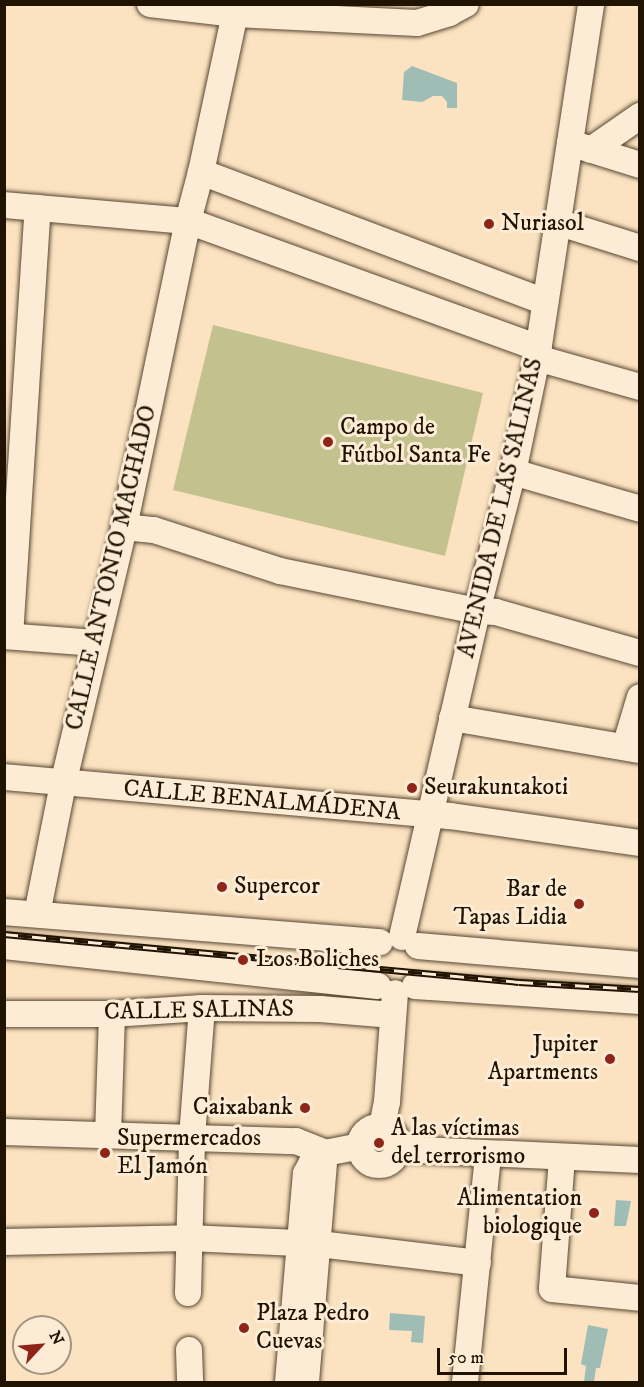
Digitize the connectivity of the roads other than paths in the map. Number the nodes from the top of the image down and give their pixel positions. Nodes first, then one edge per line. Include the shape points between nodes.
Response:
1 (150, 4) edge
2 (466, 4) edge
3 (591, 4) edge
4 (235, 14) junction
5 (639, 116) edge
6 (580, 146) junction
7 (639, 165) edge
8 (201, 172) junction
9 (4, 205) edge
10 (38, 208) junction
11 (188, 221) junction
12 (557, 222) junction
13 (639, 248) edge
14 (545, 302) junction
15 (538, 353) junction
16 (639, 387) edge
17 (16, 393) edge
18 (513, 472) junction
19 (639, 509) edge
20 (124, 527) junction
21 (477, 611) junction
22 (7, 636) edge
23 (96, 643) junction
24 (639, 652) edge
25 (639, 697) edge
26 (452, 718) junction
27 (632, 749) edge
28 (4, 777) edge
29 (63, 784) junction
30 (429, 815) junction
31 (639, 843) edge
32 (4, 912) edge
33 (37, 914) junction
34 (400, 942) junction
35 (4, 946) edge
36 (639, 965) edge
37 (395, 995) junction
38 (639, 1001) edge
39 (202, 1008) junction
40 (4, 1014) edge
41 (112, 1014) junction
42 (382, 1127) junction
43 (4, 1132) edge
44 (108, 1135) junction
45 (192, 1137) junction
46 (360, 1146) junction
47 (398, 1149) junction
48 (325, 1153) junction
49 (488, 1154) junction
50 (562, 1158) junction
51 (639, 1160) edge
52 (189, 1238) junction
53 (4, 1242) edge
54 (310, 1244) junction
55 (478, 1263) junction
56 (188, 1293) dead end
57 (639, 1298) edge
58 (189, 1350) dead end
59 (190, 1383) edge
60 (288, 1383) edge
61 (306, 1383) edge
62 (465, 1383) edge

1 - 4 street
2 - 4 street via 417,23
3 - 6 street, AVENIDA DE LAS SALINAS
4 - 8 street, CALLE ANTONIO MACHADO
5 - 6 street
6 - 7 street
6 - 12 street, AVENIDA DE LAS SALINAS
8 - 11 street, CALLE ANTONIO MACHADO
8 - 14 street
9 - 10 street
10 - 11 street
10 - 17 street
11 - 15 street
11 - 20 street, CALLE ANTONIO MACHADO
12 - 13 street
12 - 14 street, AVENIDA DE LAS SALINAS
14 - 15 street, AVENIDA DE LAS SALINAS
15 - 16 street
15 - 18 street, AVENIDA DE LAS SALINAS
17 - 22 street
18 - 19 street
18 - 21 street, AVENIDA DE LAS SALINAS
20 - 21 street via 154,530 280,571
20 - 23 street, CALLE ANTONIO MACHADO
21 - 24 street via 496,612
21 - 26 street, AVENIDA DE LAS SALINAS
22 - 23 street
23 - 29 street, CALLE ANTONIO MACHADO
25 - 27 street
26 - 27 street
26 - 30 street, AVENIDA DE LAS SALINAS
28 - 29 street, CALLE BENALMÁDENA
29 - 30 street, CALLE BENALMÁDENA
29 - 33 street, CALLE ANTONIO MACHADO
30 - 31 street, CALLE BENALMÁDENA
30 - 34 street, AVENIDA DE LAS SALINAS
32 - 33 street
33 - 34 street
34 - 36 street
34 - 37 street via 424,963 421,980
34 - 37 street via 374,948 368,964 369,972
35 - 37 street
37 - 38 street
37 - 39 street, CALLE SALINAS via 320,1009
37 - 42 street
39 - 41 street, CALLE SALINAS
39 - 45 street
40 - 41 street, CALLE SALINAS
41 - 44 street
42 - 46 street via 368,1131
42 - 47 street via 396,1137
43 - 44 street
44 - 45 street
45 - 48 street via 296,1141
45 - 52 street
46 - 47 street via 364,1158 374,1164 392,1160
46 - 48 street
47 - 49 street
48 - 54 street
49 - 50 street
49 - 55 street
50 - 51 street
50 - 57 street via 552,1289
52 - 53 street
52 - 54 street
52 - 56 street
54 - 55 street
54 - 60 street
54 - 61 street
55 - 62 street
58 - 59 street

